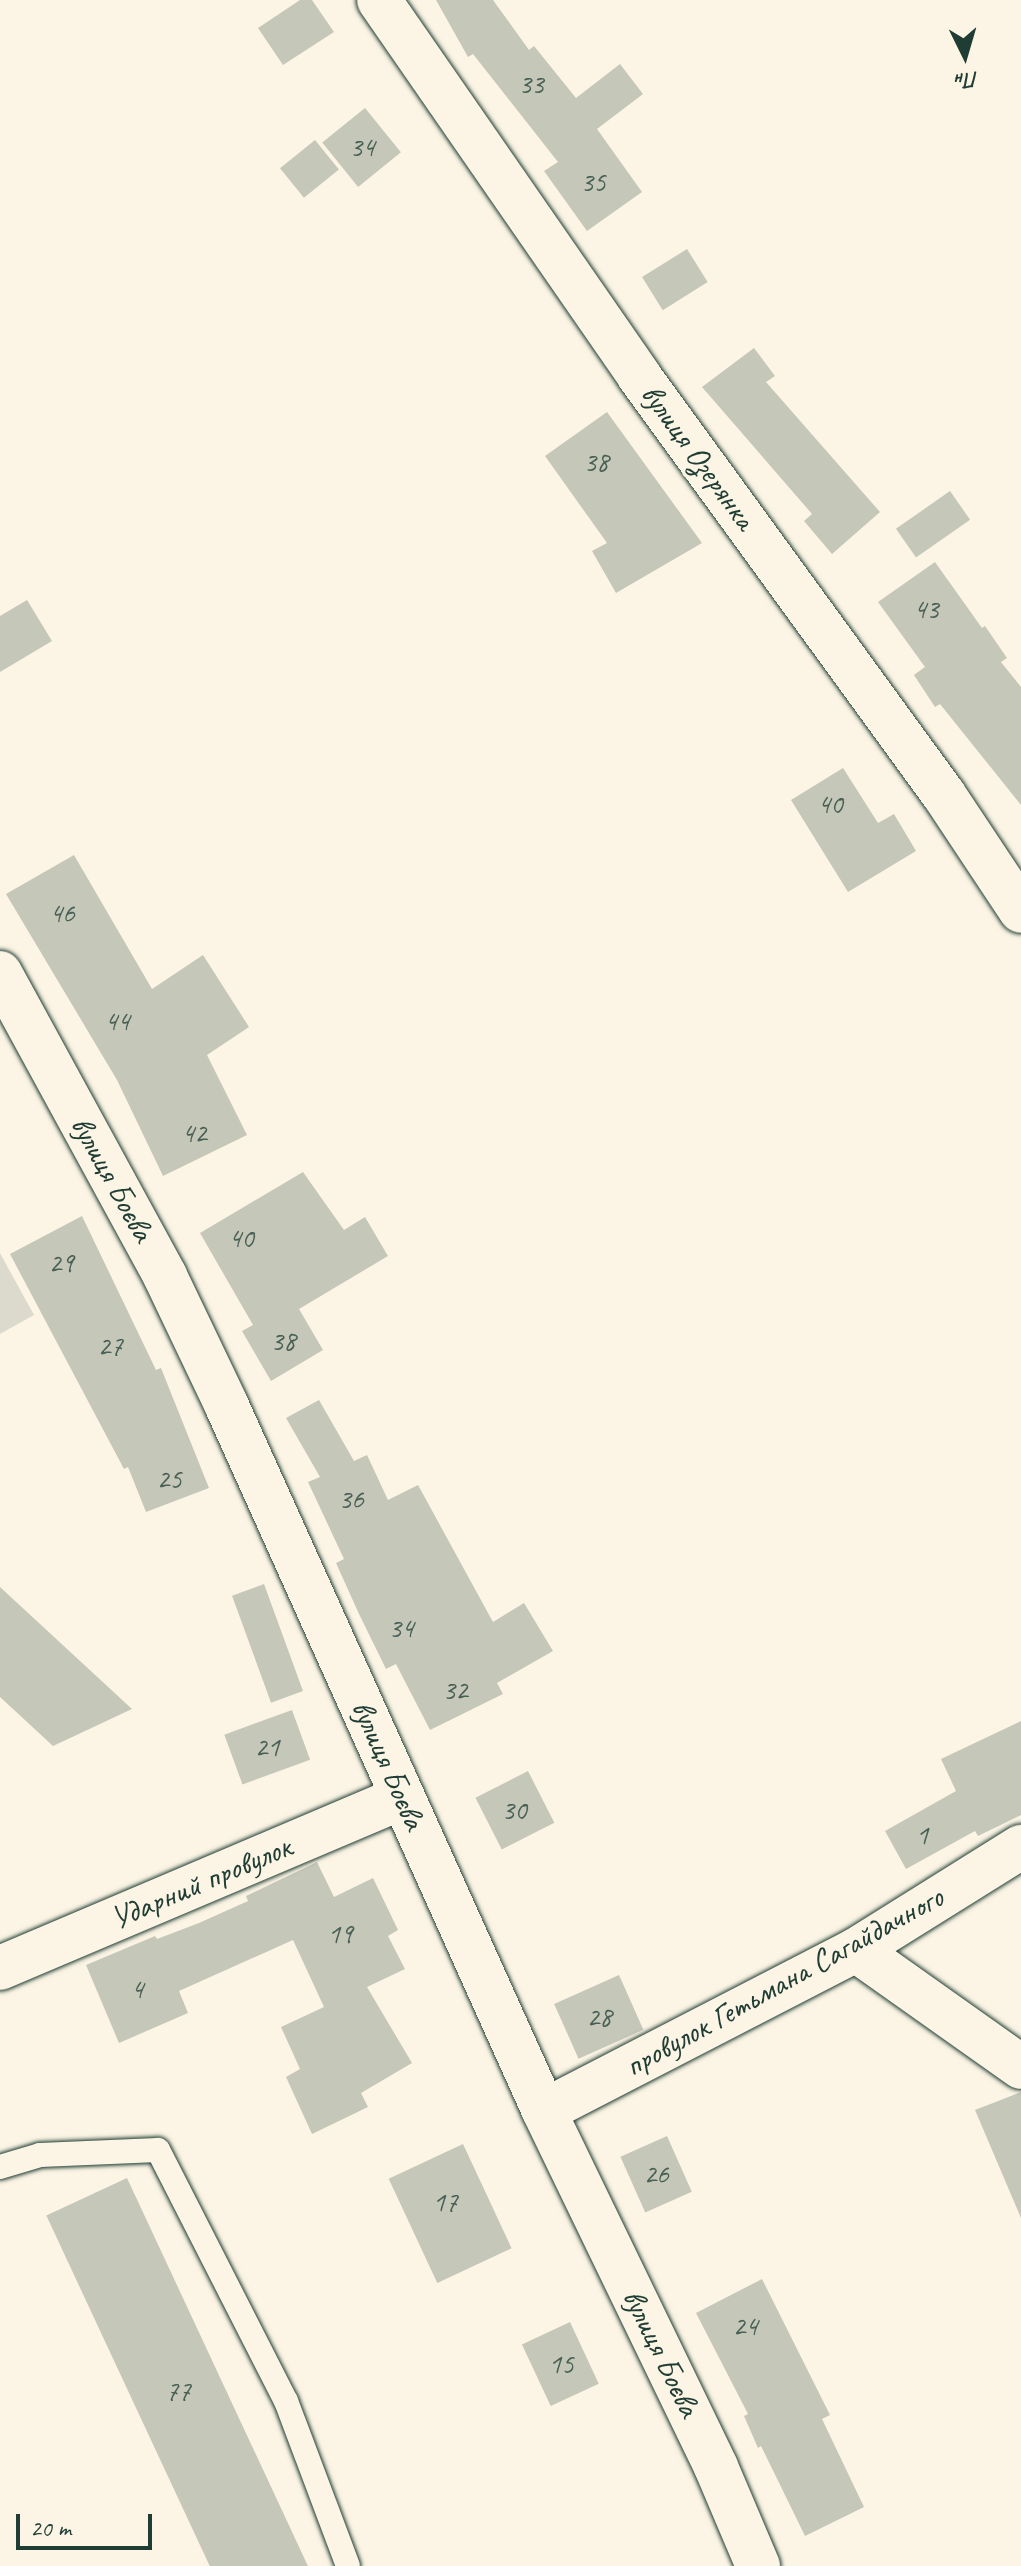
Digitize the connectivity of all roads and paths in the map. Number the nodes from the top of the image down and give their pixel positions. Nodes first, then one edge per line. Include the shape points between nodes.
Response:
1 (379, 0) edge
2 (1021, 911) edge
3 (0, 973) edge
4 (402, 1797) junction
5 (1021, 1847) edge
6 (856, 1950) junction
7 (0, 1968) edge
8 (1021, 2067) edge
9 (544, 2111) junction
10 (0, 2167) edge
11 (348, 2566) edge
12 (758, 2566) edge

1 - 2 street, вулиця Озерянка via 639,376 944,795
3 - 4 street, вулиця Боєва via 165,1276
4 - 7 street, Ударний провулок
4 - 9 street, вулиця Боєва
5 - 6 street, провулок Гетьмана Сагайдачного
6 - 8 street
6 - 9 street, провулок Гетьмана Сагайдачного
9 - 12 street, вулиця Боєва via 716,2467
10 - 11 lane via 40,2155 158,2150 286,2401

